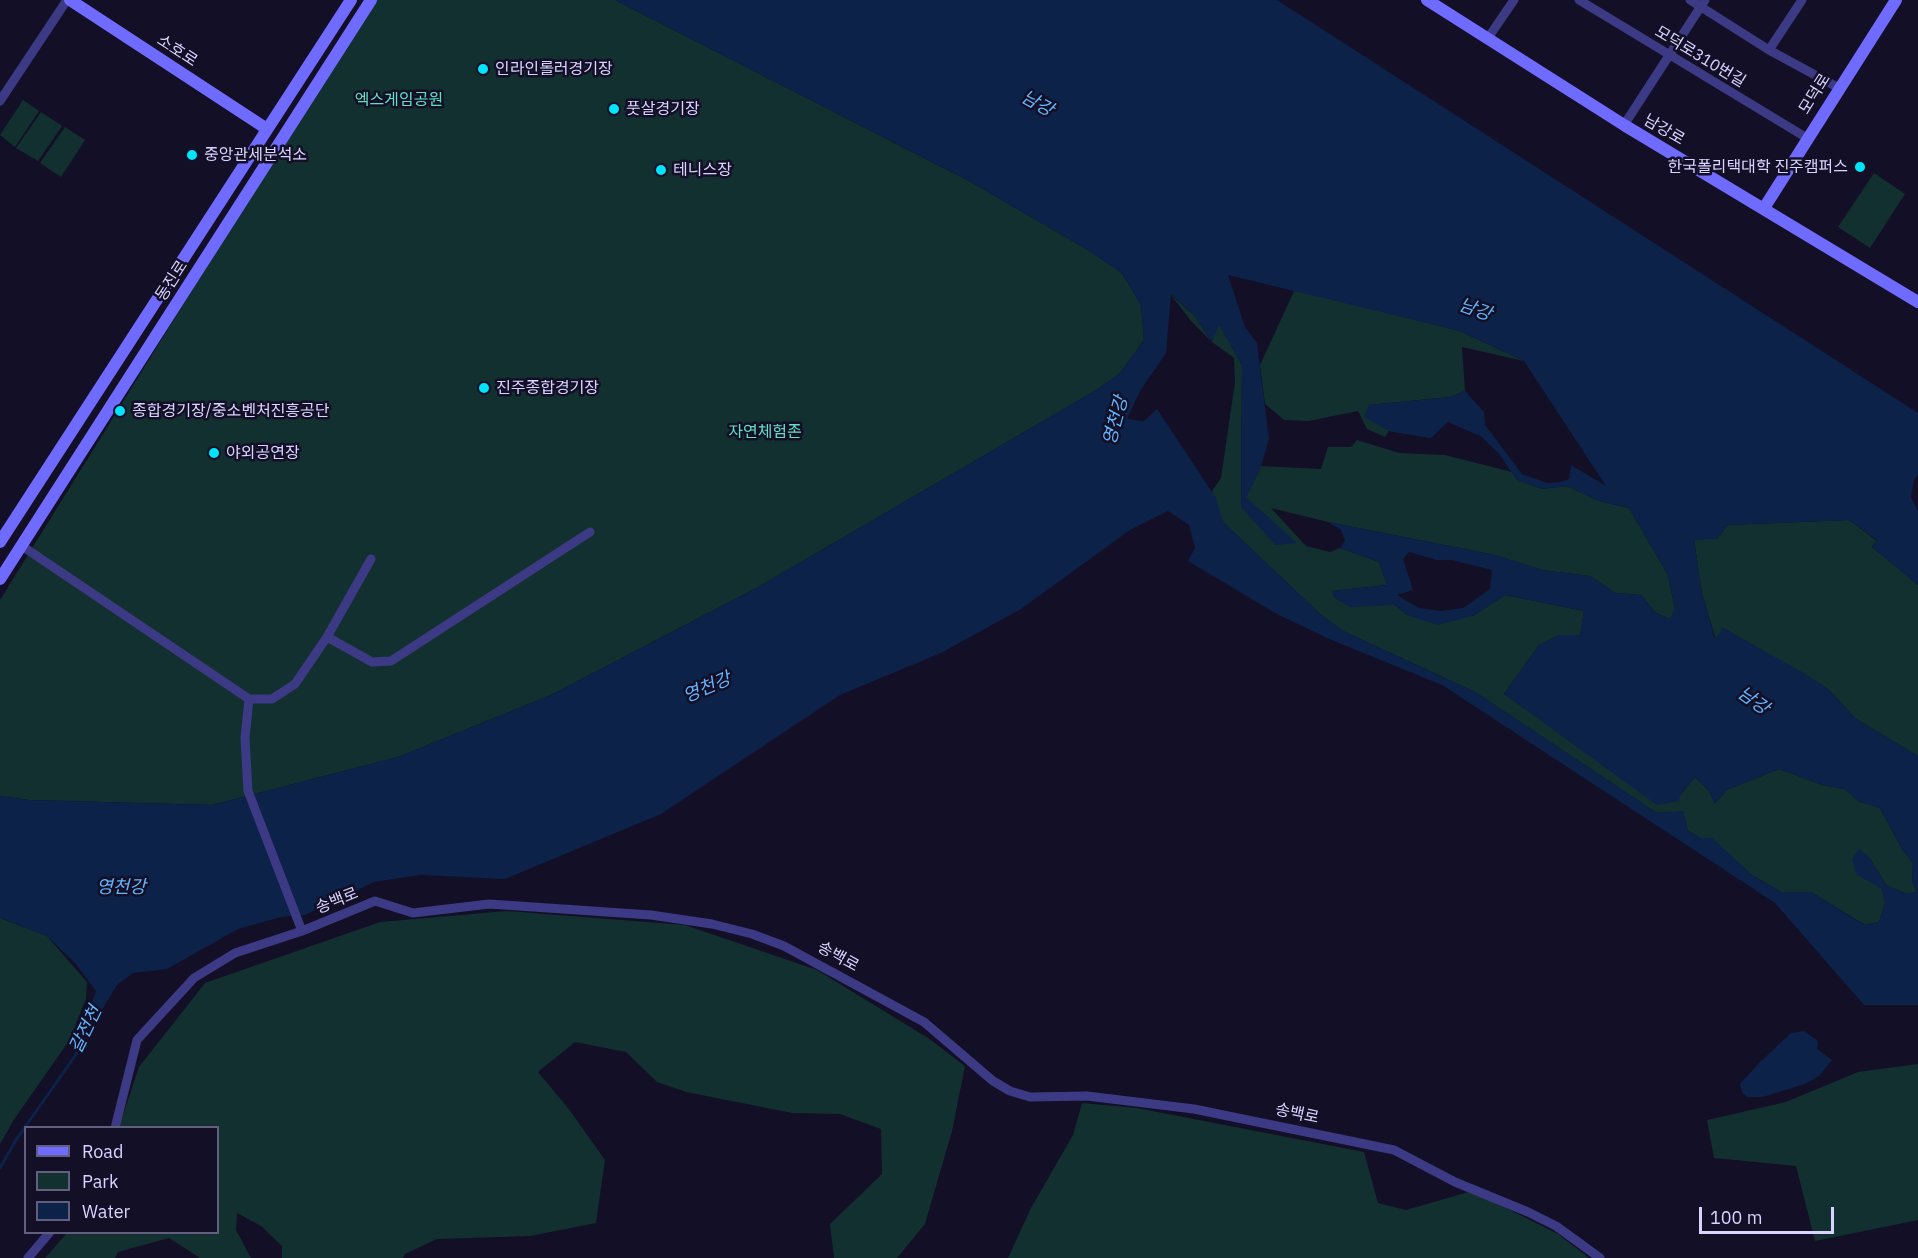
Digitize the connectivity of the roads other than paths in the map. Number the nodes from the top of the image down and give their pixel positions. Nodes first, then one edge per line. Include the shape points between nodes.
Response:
1 (68, 0) edge
2 (351, 0) edge
3 (370, 0) edge
4 (1427, 0) edge
5 (1514, 0) edge
6 (1579, 0) edge
7 (1690, 0) edge
8 (1802, 0) edge
9 (1896, 0) edge
10 (1703, 3) edge
11 (1488, 38) junction
12 (1769, 50) junction
13 (1671, 56) junction
14 (1839, 88) junction
15 (0, 101) edge
16 (1624, 125) junction
17 (267, 129) junction
18 (1807, 138) junction
19 (1764, 208) junction
20 (1918, 302) edge
21 (590, 532) dead end
22 (2, 536) edge
23 (22, 546) junction
24 (371, 559) dead end
25 (0, 579) edge
26 (327, 637) junction
27 (249, 699) junction
28 (302, 931) junction
29 (116, 1126) edge
30 (49, 1234) edge
31 (28, 1258) edge
32 (1600, 1258) edge

1 - 15 street
1 - 17 street, 소호로
2 - 17 street, 동진로
3 - 23 street, 동진로
4 - 11 street, 남강로
5 - 11 street
6 - 13 street, 모덕로310번길
7 - 10 street
8 - 12 street
9 - 14 street, 모덕로
10 - 12 street
10 - 13 street
11 - 16 street, 남강로
12 - 14 street
13 - 16 street
13 - 18 street, 모덕로310번길
14 - 18 street, 모덕로
16 - 19 street, 남강로
17 - 22 street, 동진로
18 - 19 street, 모덕로
19 - 20 street, 남강로
21 - 26 street via 391,661 372,662
22 - 23 street
23 - 25 street, 동진로
23 - 27 street
24 - 26 street
26 - 27 street via 295,684 272,699
27 - 28 street via 245,738 248,790
28 - 29 street, 송백로 via 235,953 194,978 179,993 137,1040
28 - 32 street, 송백로 via 375,901 413,912 489,904 651,915 752,933 828,968 924,1022 993,1081 1010,1090 1030,1096 1087,1096 1194,1109 1394,1150 1455,1182 1556,1226
30 - 31 street

